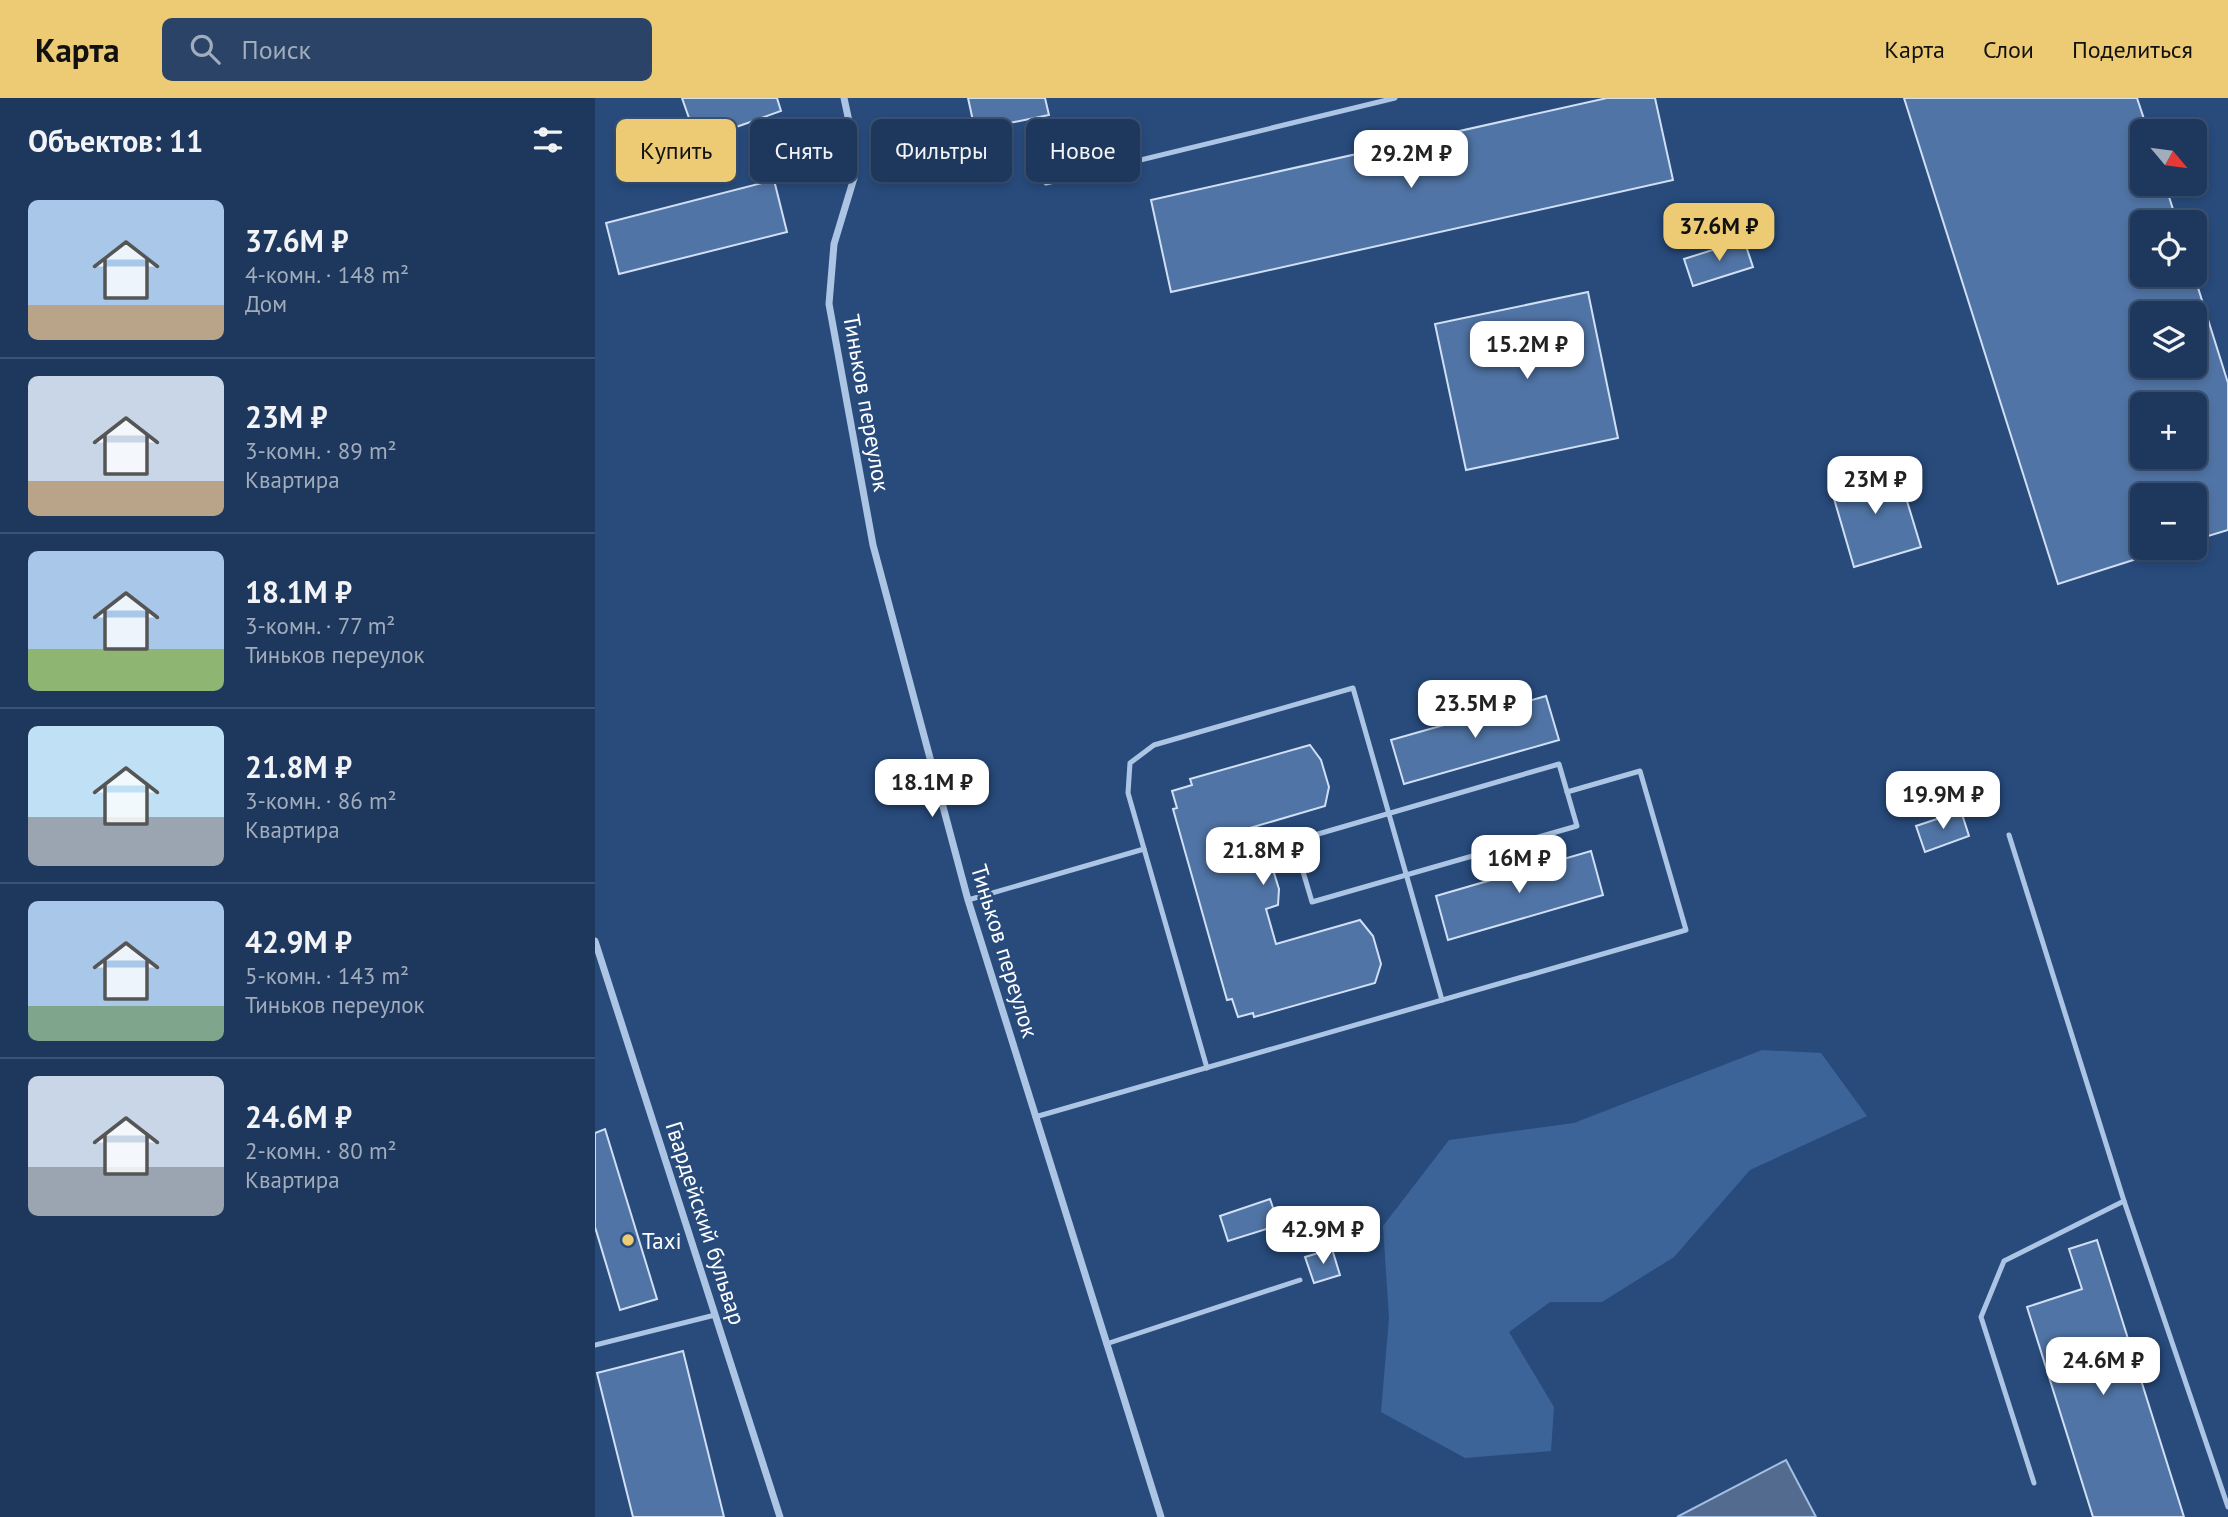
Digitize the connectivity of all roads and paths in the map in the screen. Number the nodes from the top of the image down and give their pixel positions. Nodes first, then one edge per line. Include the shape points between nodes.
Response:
1 (844, 98) edge
2 (1395, 98) edge
3 (1046, 183) dead end
4 (1567, 792) junction
5 (1389, 813) junction
6 (2009, 835) dead end
7 (1144, 849) junction
8 (1406, 875) junction
9 (968, 900) junction
10 (595, 941) edge
11 (1442, 1000) junction
12 (1207, 1068) junction
13 (1035, 1117) junction
14 (2124, 1201) junction
15 (1300, 1280) dead end
16 (715, 1315) junction
17 (1106, 1344) junction
18 (595, 1345) edge
19 (2034, 1483) dead end
20 (2228, 1507) edge
21 (780, 1517) edge
22 (1161, 1517) edge

1 - 9 street, Тиньков переулок via 853,140 854,178 834,244 829,304 873,545
2 - 3 lane
4 - 5 lane via 1559,764
4 - 8 lane via 1577,826
4 - 11 lane via 1640,771 1686,930
5 - 7 lane via 1353,688 1154,745 1140,753 1130,763 1127,778
5 - 8 lane
5 - 8 lane via 1294,841 1312,902
6 - 14 lane
7 - 9 lane
7 - 12 lane
8 - 11 lane
9 - 13 street, Тиньков переулок
10 - 16 street, Гвардейский бульвар
11 - 12 lane
12 - 13 lane
13 - 17 street, Тиньков переулок
14 - 19 lane via 2004,1261 1981,1317
14 - 20 lane
15 - 17 lane
16 - 18 lane
16 - 21 street, Гвардейский бульвар
17 - 22 street, Тиньков переулок

